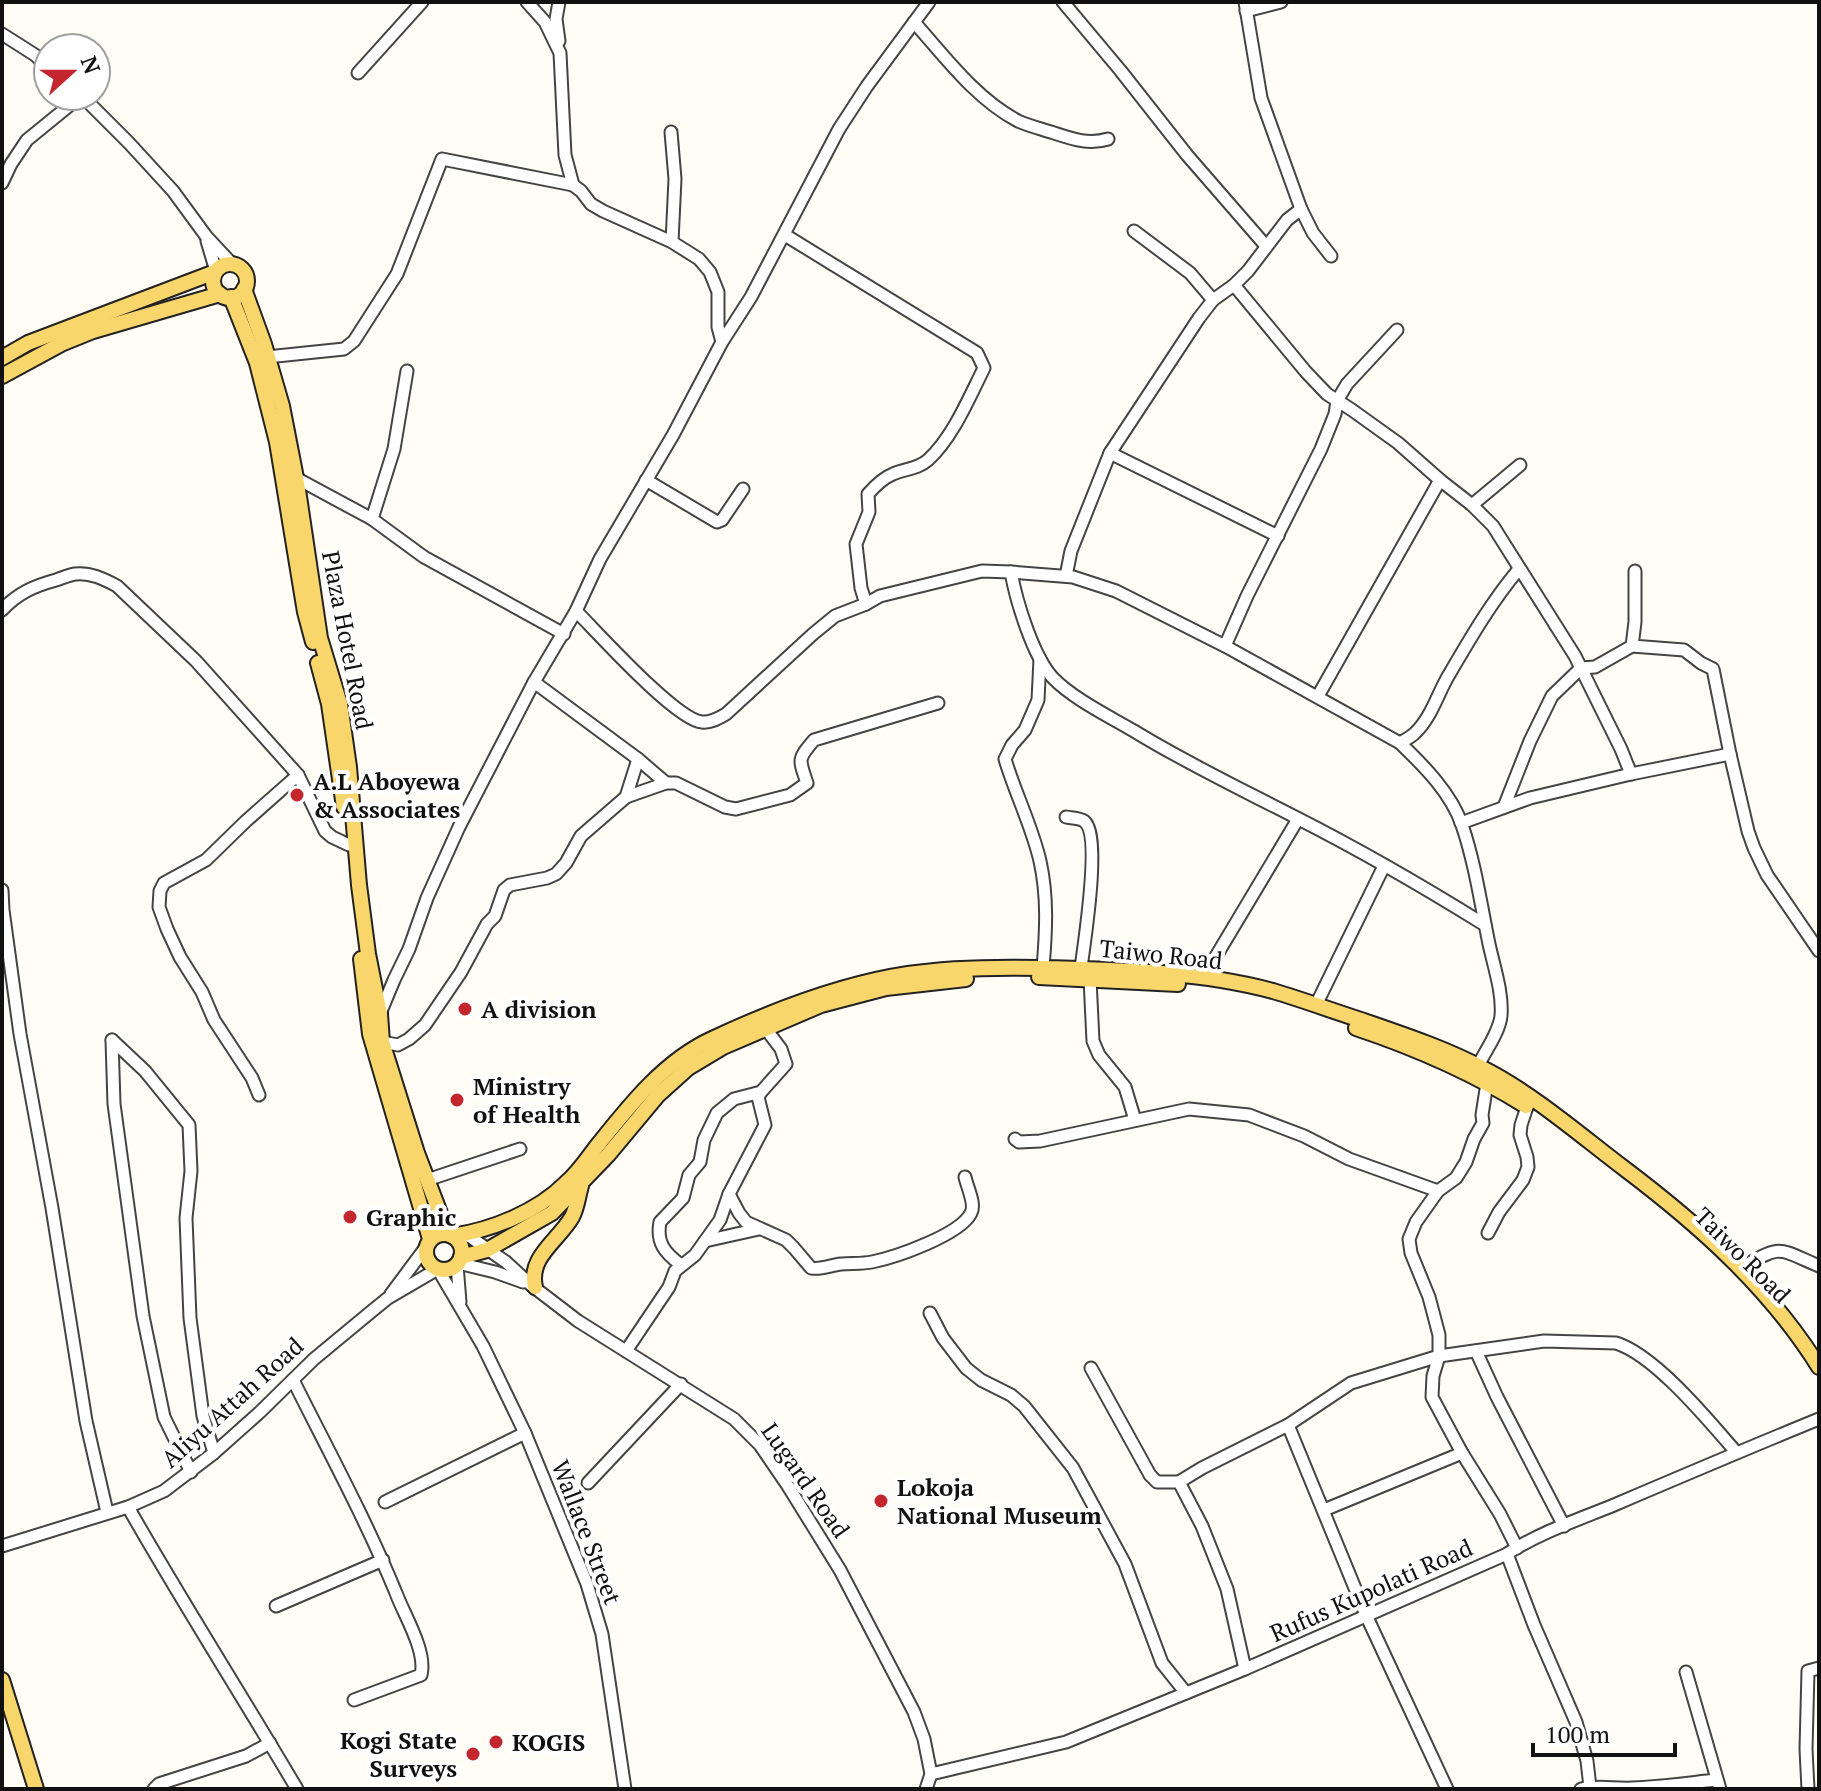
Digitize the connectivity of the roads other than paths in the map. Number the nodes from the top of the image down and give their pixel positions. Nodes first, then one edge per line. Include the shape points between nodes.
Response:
1 (422, 2) edge
2 (527, 2) edge
3 (559, 2) edge
4 (929, 2) edge
5 (1063, 2) edge
6 (1281, 2) edge
7 (1246, 7) edge
8 (551, 20) junction
9 (914, 22) junction
10 (2, 34) edge
11 (32, 53) edge
12 (358, 73) dead end
13 (61, 112) edge
14 (97, 112) edge
15 (671, 132) dead end
16 (1108, 139) dead end
17 (2, 183) edge
18 (573, 185) junction
19 (1301, 209) junction
20 (1134, 231) dead end
21 (785, 235) junction
22 (206, 236) junction
23 (672, 242) junction
24 (1266, 246) junction
25 (1331, 256) dead end
26 (232, 264) junction
27 (216, 271) junction
28 (1234, 285) junction
29 (232, 293) junction
30 (1213, 300) junction
31 (1397, 330) dead end
32 (722, 342) junction
33 (267, 357) junction
34 (2, 358) edge
35 (407, 371) dead end
36 (2, 376) edge
37 (1337, 401) junction
38 (1110, 453) junction
39 (1520, 465) dead end
40 (296, 478) junction
41 (646, 480) junction
42 (1440, 480) junction
43 (743, 489) dead end
44 (1472, 505) junction
45 (372, 519) junction
46 (1278, 536) junction
47 (1519, 569) junction
48 (1635, 571) dead end
49 (1011, 572) junction
50 (1066, 576) junction
51 (866, 604) junction
52 (2, 610) edge
53 (576, 611) junction
54 (564, 634) junction
55 (1225, 646) junction
56 (1632, 646) junction
57 (1040, 658) junction
58 (1581, 668) junction
59 (534, 682) junction
60 (1318, 696) junction
61 (938, 703) dead end
62 (1400, 743) junction
63 (1730, 754) junction
64 (638, 759) junction
65 (1631, 774) junction
66 (298, 775) junction
67 (666, 783) junction
68 (626, 797) junction
69 (1504, 807) junction
70 (1066, 817) dead end
71 (1298, 819) junction
72 (1461, 823) junction
73 (349, 845) junction
74 (1384, 866) junction
75 (2, 890) edge
76 (1485, 925) junction
77 (1819, 951) edge
78 (1043, 968) junction
79 (1086, 973) junction
80 (1203, 978) junction
81 (1316, 1005) junction
82 (380, 1014) junction
83 (766, 1029) junction
84 (376, 1038) junction
85 (1478, 1066) junction
86 (1487, 1083) junction
87 (761, 1092) junction
88 (259, 1095) dead end
89 (1527, 1107) junction
90 (1135, 1120) junction
91 (1015, 1139) dead end
92 (520, 1149) dead end
93 (965, 1177) dead end
94 (427, 1180) junction
95 (581, 1185) junction
96 (1438, 1191) junction
97 (729, 1194) junction
98 (759, 1229) junction
99 (1488, 1233) dead end
100 (456, 1235) junction
101 (705, 1241) junction
102 (428, 1243) junction
103 (487, 1250) junction
104 (459, 1262) junction
105 (681, 1265) junction
106 (1819, 1266) edge
107 (1741, 1268) junction
108 (437, 1270) junction
109 (533, 1286) junction
110 (388, 1298) junction
111 (461, 1307) junction
112 (930, 1313) dead end
113 (626, 1351) junction
114 (1476, 1351) junction
115 (1439, 1356) junction
116 (1819, 1367) edge
117 (1091, 1368) dead end
118 (293, 1380) junction
119 (1819, 1380) edge
120 (681, 1384) junction
121 (1819, 1419) edge
122 (1288, 1425) junction
123 (525, 1433) junction
124 (1736, 1452) junction
125 (214, 1453) junction
126 (1462, 1453) junction
127 (191, 1472) junction
128 (1179, 1482) junction
129 (588, 1483) dead end
130 (385, 1502) dead end
131 (128, 1507) junction
132 (1324, 1510) junction
133 (107, 1512) junction
134 (1564, 1526) junction
135 (2, 1546) edge
136 (1512, 1551) junction
137 (383, 1560) junction
138 (276, 1606) dead end
139 (1366, 1615) junction
140 (1819, 1668) edge
141 (1245, 1669) junction
142 (1686, 1672) dead end
143 (2, 1680) edge
144 (1186, 1693) junction
145 (354, 1700) dead end
146 (2, 1713) edge
147 (270, 1743) junction
148 (931, 1774) junction
149 (1718, 1784) edge
150 (1586, 1788) edge
151 (26, 1789) edge
152 (36, 1789) edge
153 (154, 1789) edge
154 (297, 1789) edge
155 (625, 1789) edge
156 (926, 1789) edge
157 (1447, 1789) edge
158 (1808, 1789) edge

1 - 12 street
2 - 8 street
3 - 8 street
4 - 9 street
5 - 24 street
6 - 7 street
7 - 19 street via 1261,98
8 - 18 street via 560,53 565,155
9 - 16 street via 999,109 1070,138
9 - 21 street via 839,129
10 - 11 street
13 - 17 street via 27,140
14 - 22 street via 173,191
15 - 23 street
18 - 23 street via 603,211
18 - 33 street via 442,159 397,274 354,341 344,349
19 - 24 street
19 - 25 street
20 - 30 street via 1190,273
21 - 32 street
21 - 51 street via 977,353 984,368 956,424 926,462 892,474 868,494 869,512 856,544
22 - 26 street
22 - 27 street
23 - 32 street via 710,272 718,292
24 - 28 street
26 - 27 main road
26 - 29 main road via 245,273 246,281
27 - 29 main road via 213,284
27 - 34 main road via 28,343
28 - 30 street
28 - 37 street
29 - 33 main road, Plaza Hotel Road
29 - 36 main road via 82,335
29 - 73 main road, Plaza Hotel Road via 277,442 305,612 329,704
30 - 38 street
31 - 37 street
32 - 41 street
33 - 40 main road, Plaza Hotel Road
35 - 45 street via 394,449
37 - 42 street
37 - 46 street via 1330,428
38 - 46 street
38 - 50 street
39 - 44 street
40 - 45 street
40 - 82 main road, Plaza Hotel Road via 320,638 340,704 359,885
41 - 43 street via 717,522
41 - 53 street
42 - 44 street
42 - 60 street
44 - 47 street via 1493,526
45 - 54 street via 424,557
46 - 55 street
47 - 58 street
47 - 62 street via 1471,638 1428,716
48 - 56 street
49 - 50 street
49 - 51 street via 967,574
49 - 57 street
50 - 55 street via 1116,591
51 - 53 street via 835,616 726,714 701,723 659,695
52 - 66 street via 31,587 75,574 117,586 196,661
53 - 54 street
54 - 59 street
55 - 60 street
56 - 58 street via 1595,667
56 - 63 street via 1684,650 1713,669
57 - 71 street via 1064,688 1176,757
57 - 78 street via 1038,700 1005,759 1045,887
58 - 65 street
58 - 69 street via 1552,696
59 - 64 street
59 - 82 street via 459,827
60 - 62 street
61 - 67 street via 814,740 801,756 807,783 790,795 736,809
62 - 72 street via 1446,794
63 - 65 street
63 - 77 street via 1754,848
64 - 67 street
64 - 68 street
65 - 69 street
66 - 73 street via 325,831
66 - 88 street via 206,860 164,883 160,891 159,907 180,957
67 - 68 street
68 - 84 street via 581,836 556,874 504,890 495,916 425,1025 398,1045
69 - 72 street
70 - 79 street via 1086,823 1092,837
71 - 74 street
71 - 80 street
72 - 76 street
73 - 84 main road, Plaza Hotel Road via 364,992
74 - 76 street
74 - 81 street
75 - 133 street via 20,1034 86,1421
76 - 85 street via 1501,1016
78 - 79 main road, Taiwo Road
78 - 100 main road, Taiwo Road via 907,974 831,992 707,1041 668,1067 555,1193 526,1212
79 - 80 main road, Taiwo Road
79 - 83 main road, Taiwo Road via 886,988 821,1005
79 - 86 main road, Taiwo Road via 1263,997 1362,1030
79 - 90 street via 1093,1041 1125,1087
80 - 81 main road, Taiwo Road
81 - 85 main road, Taiwo Road via 1415,1038
82 - 84 main road, Plaza Hotel Road
83 - 87 street via 786,1064
83 - 95 main road, Taiwo Road via 688,1068
84 - 94 main road, Plaza Hotel Road
84 - 102 main road, Plaza Hotel Road
85 - 107 main road, Taiwo Road via 1512,1085 1674,1206
86 - 89 main road, Taiwo Road
86 - 96 street via 1483,1123 1466,1162
87 - 97 street via 765,1125
87 - 105 street via 734,1099 717,1113 683,1198 660,1222 659,1241
89 - 99 street via 1520,1135 1528,1167
89 - 119 main road, Taiwo Road via 1702,1241 1782,1327
90 - 91 street via 1040,1141
90 - 96 street via 1189,1109 1249,1115
92 - 94 street
93 - 98 street via 973,1207 970,1215 920,1247 873,1262 811,1268 786,1240
94 - 100 main road, Plaza Hotel Road
95 - 103 main road, Taiwo Road via 552,1213
95 - 109 main road via 573,1214 538,1260
96 - 115 street via 1409,1239 1439,1335
97 - 98 street via 746,1222
97 - 101 street
98 - 101 street
100 - 102 main road via 439,1234
100 - 103 street, Lugard Road
100 - 104 main road
101 - 105 street
102 - 108 main road via 428,1262
102 - 110 street
103 - 104 main road, Taiwo Road
103 - 109 street, Lugard Road
104 - 108 main road
104 - 109 street
104 - 111 street
105 - 113 street
106 - 107 street via 1773,1250
107 - 116 main road, Taiwo Road
108 - 110 street
108 - 111 street, Wallace Street
109 - 113 street, Lugard Road
110 - 118 street, Aliyu Attah Road
111 - 123 street, Wallace Street
112 - 144 street via 966,1368 1024,1406 1073,1468 1125,1564 1162,1663
113 - 120 street, Lugard Road
114 - 115 street
114 - 124 street via 1544,1341 1627,1347 1690,1400
114 - 134 street
115 - 122 street via 1351,1383
115 - 126 street via 1432,1397
117 - 128 street via 1150,1475 1157,1482
118 - 125 street, Aliyu Attah Road
118 - 137 street
120 - 129 street
120 - 148 street, Lugard Road via 747,1431 788,1486 840,1570 914,1712
121 - 124 street, Rufus Kupolati Road
122 - 128 street
122 - 132 street
123 - 130 street
123 - 155 street, Wallace Street via 602,1634
124 - 134 street, Rufus Kupolati Road
125 - 127 street, Aliyu Attah Road
125 - 127 street via 203,1416 190,1318 189,1125 112,1040 114,1104 143,1316 164,1417
126 - 132 street
126 - 136 street via 1500,1514
127 - 131 street, Aliyu Attah Road
128 - 141 street via 1227,1589
131 - 133 street, Aliyu Attah Road
131 - 147 street
132 - 139 street
133 - 135 street, Aliyu Attah Road
134 - 136 street, Rufus Kupolati Road
136 - 139 street, Rufus Kupolati Road
136 - 150 street via 1534,1625 1576,1722 1587,1761
137 - 138 street
137 - 145 street via 423,1670
139 - 141 street, Rufus Kupolati Road
139 - 157 street
140 - 158 street via 1808,1671
141 - 144 street, Rufus Kupolati Road
142 - 149 street
143 - 152 main road
144 - 148 street, Rufus Kupolati Road via 1066,1742
146 - 151 main road
147 - 153 street
147 - 154 street
148 - 156 street
149 - 150 street

